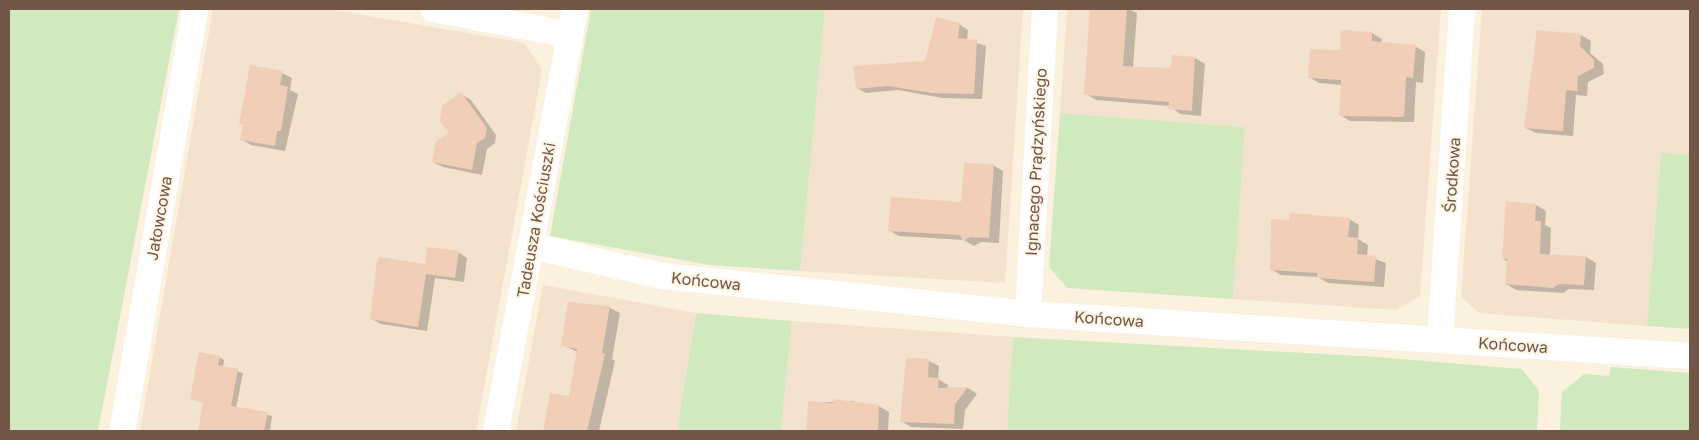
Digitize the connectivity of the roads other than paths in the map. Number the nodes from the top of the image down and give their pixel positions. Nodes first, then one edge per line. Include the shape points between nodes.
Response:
1 (195, 9) edge
2 (433, 9) edge
3 (575, 9) edge
4 (1045, 9) edge
5 (1462, 9) edge
6 (570, 35) junction
7 (532, 246) junction
8 (1028, 314) junction
9 (1440, 340) junction
10 (1690, 356) edge
11 (124, 427) dead end
12 (496, 431) edge

1 - 11 street, Jałowcowa
2 - 6 street
3 - 6 street, Tadeusza Kościuszki
4 - 8 street, Ignacego Prądzyńskiego
5 - 9 street, Środkowa
6 - 7 street, Tadeusza Kościuszki
7 - 8 street, Końcowa via 662,276
7 - 12 street, Tadeusza Kościuszki
8 - 9 street, Końcowa
9 - 10 street, Końcowa

